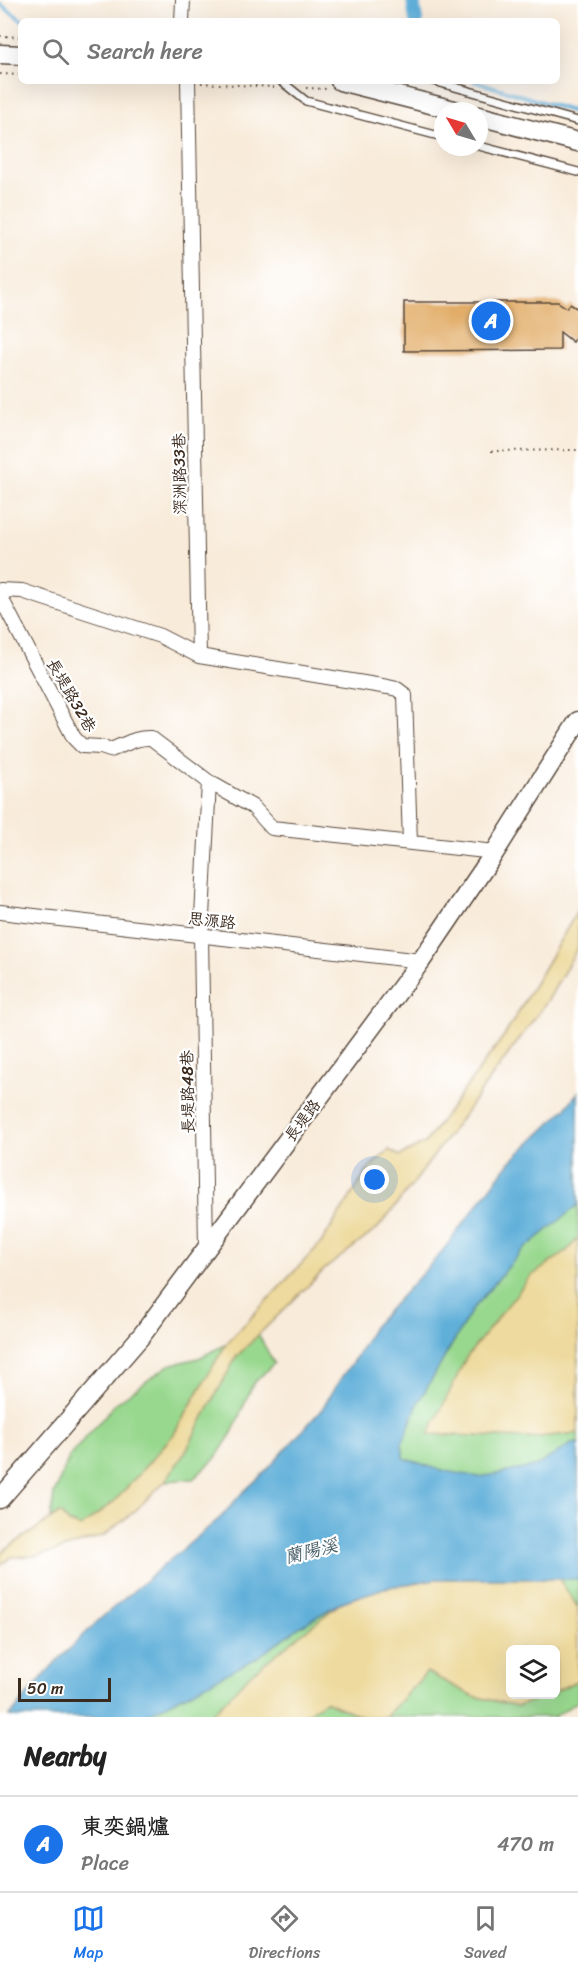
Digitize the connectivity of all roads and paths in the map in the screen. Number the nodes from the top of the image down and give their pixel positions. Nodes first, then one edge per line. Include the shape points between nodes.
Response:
1 (183, 0) edge
2 (182, 18) edge
3 (0, 36) edge
4 (18, 37) edge
5 (0, 54) edge
6 (18, 55) edge
7 (0, 74) edge
8 (18, 75) edge
9 (188, 84) edge
10 (285, 84) edge
11 (353, 84) edge
12 (444, 84) edge
13 (434, 105) edge
14 (488, 118) edge
15 (578, 121) edge
16 (434, 135) edge
17 (578, 142) edge
18 (488, 148) edge
19 (578, 172) edge
20 (578, 450) edge
21 (491, 452) dead end
22 (0, 590) edge
23 (0, 596) edge
24 (199, 656) junction
25 (578, 721) edge
26 (209, 782) junction
27 (410, 842) junction
28 (495, 852) junction
29 (0, 912) edge
30 (201, 936) junction
31 (421, 961) junction
32 (206, 1248) junction
33 (0, 1499) edge

1 - 2 street
3 - 4 path
5 - 6 street
7 - 8 path
9 - 24 street, 深洲路33巷
10 - 16 lane via 306,101
11 - 13 street
12 - 15 lane
14 - 17 street
18 - 19 lane
20 - 21 path
22 - 24 street via 22,591 149,633
23 - 26 street, 長堤路32巷 via 74,738 82,746 110,750 141,737 151,738
24 - 27 street via 388,687 405,695
25 - 28 street, 長堤路
26 - 27 street, 長堤路32巷 via 253,807 272,828
26 - 30 street
27 - 28 street, 長堤路32巷
28 - 31 street, 長堤路
29 - 30 street, 思源路
30 - 31 street, 思源路
30 - 32 street, 長堤路48巷
31 - 32 street, 長堤路
32 - 33 street, 長堤路 via 142,1335

